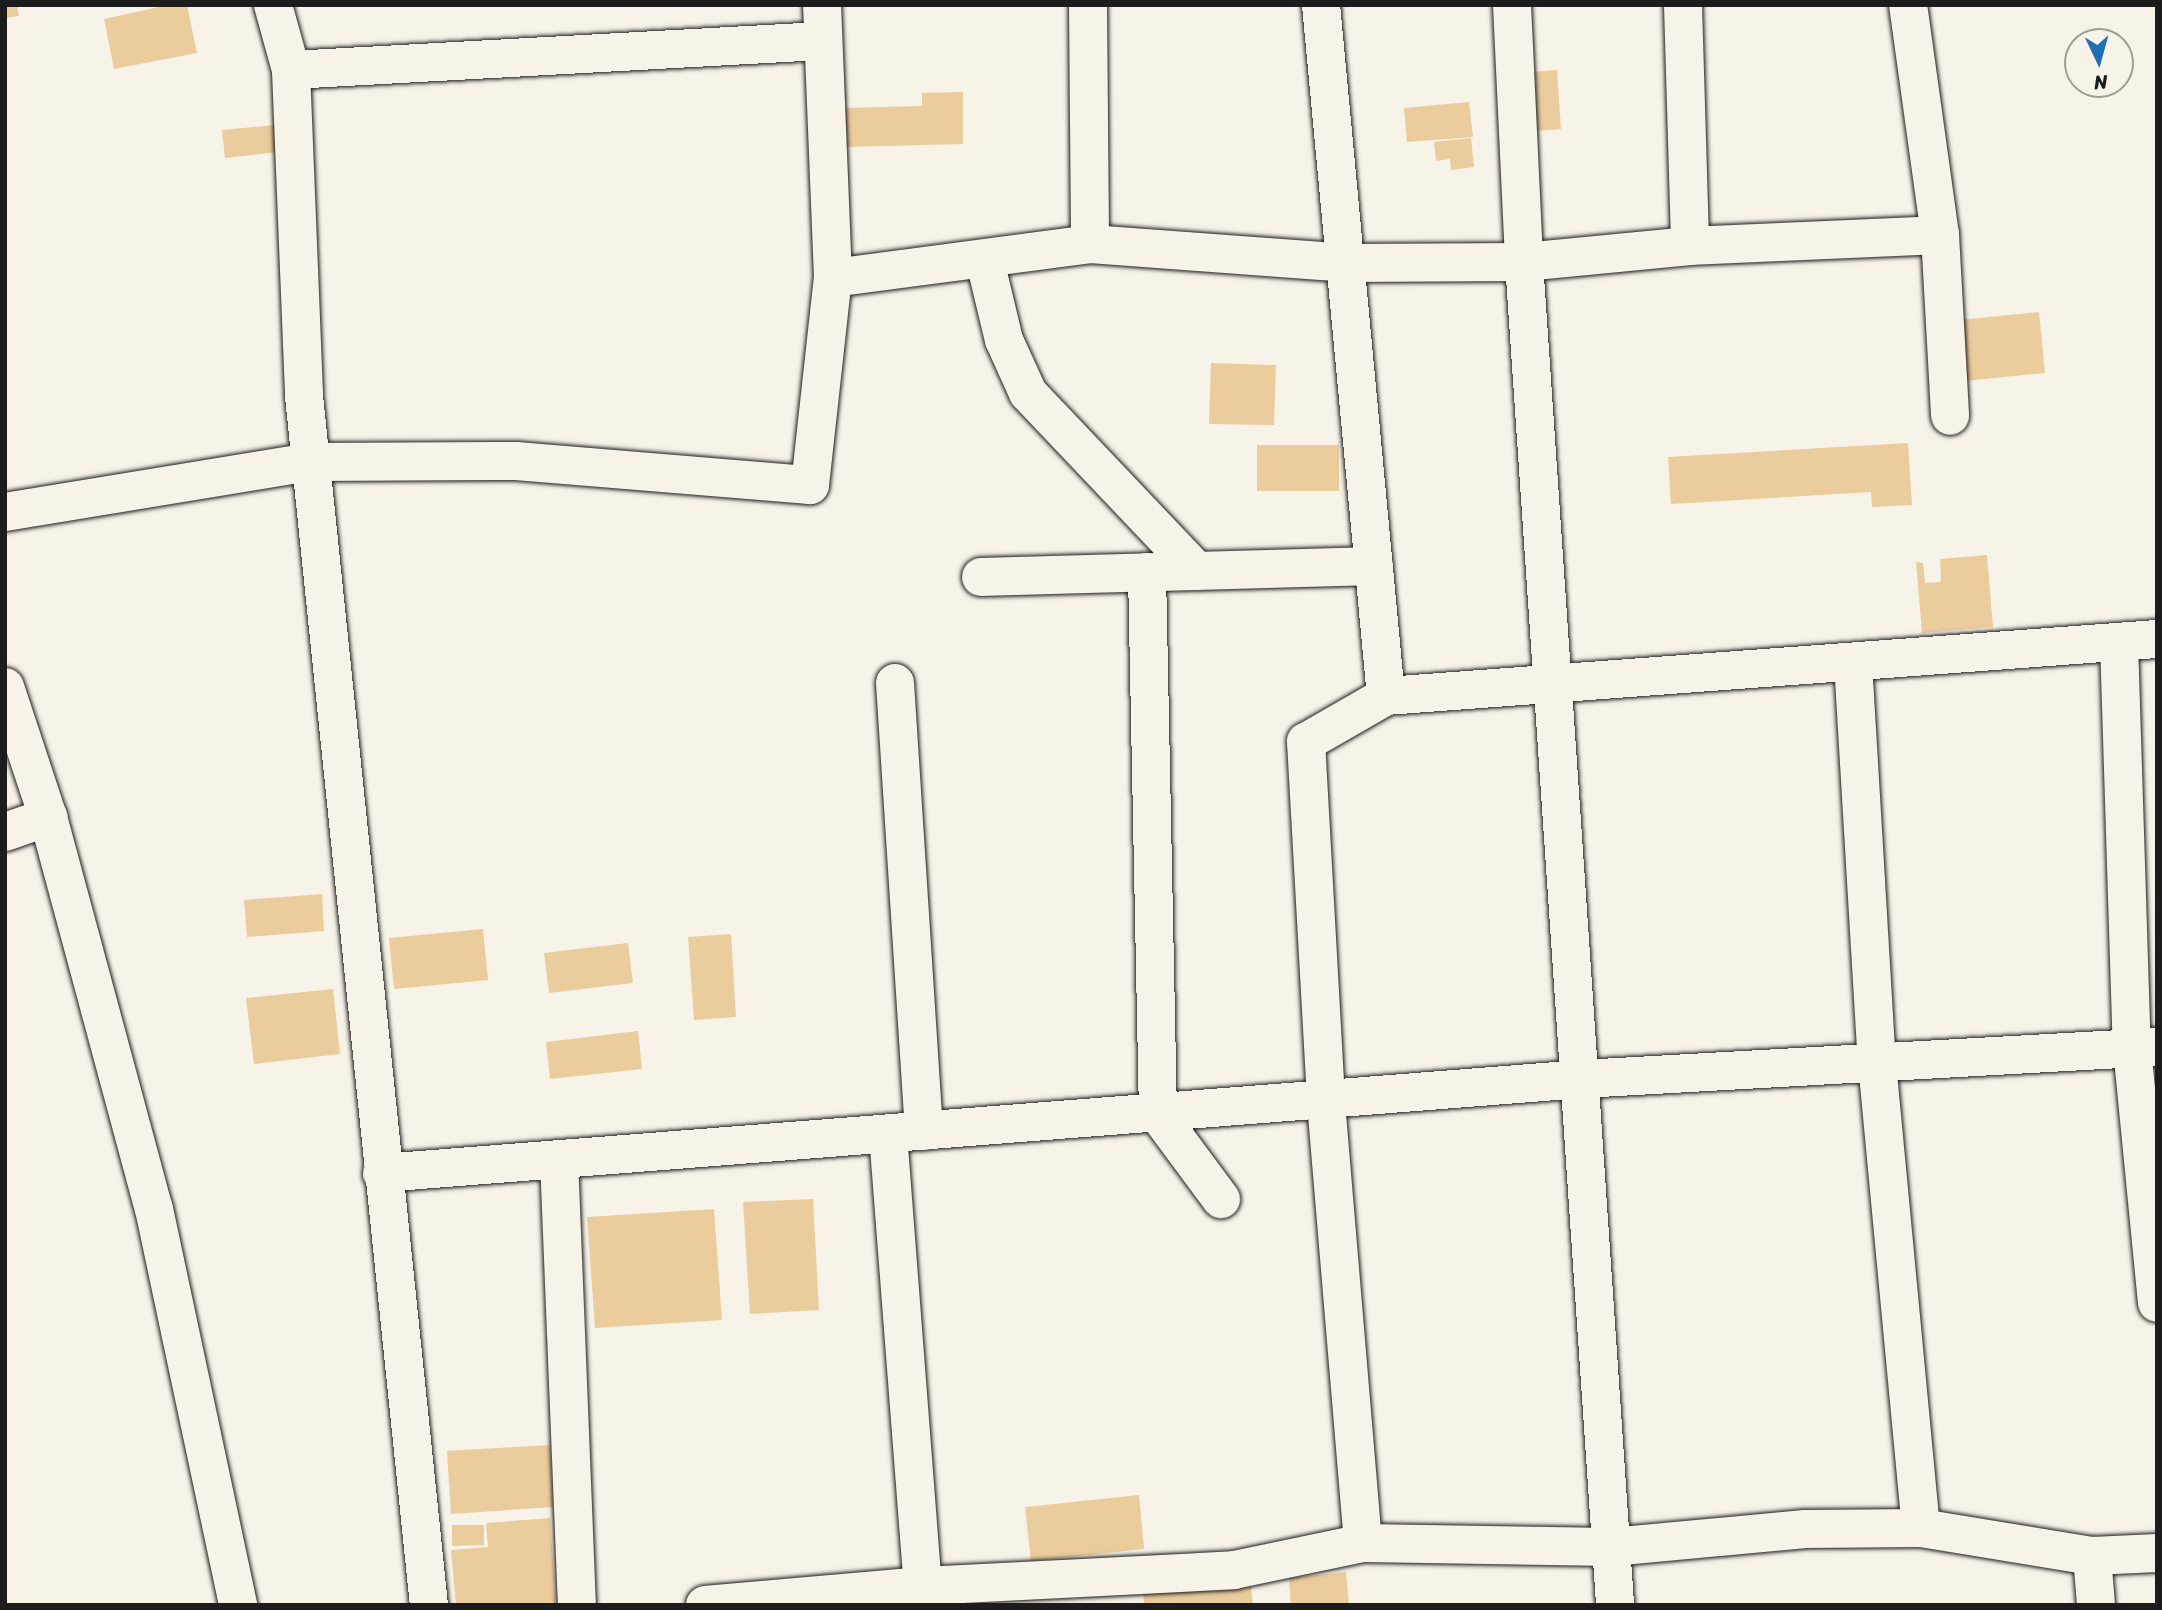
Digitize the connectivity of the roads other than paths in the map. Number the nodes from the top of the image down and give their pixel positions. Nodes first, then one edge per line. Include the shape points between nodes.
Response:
1 (273, 5) edge
2 (1088, 5) edge
3 (1321, 5) edge
4 (1512, 5) edge
5 (1683, 5) edge
6 (1908, 5) edge
7 (822, 23) edge
8 (291, 70) junction
9 (1940, 235) junction
10 (1090, 244) junction
11 (1690, 246) junction
12 (985, 261) junction
13 (1346, 262) junction
14 (1524, 262) junction
15 (833, 278) junction
16 (1950, 416) dead end
17 (310, 462) junction
18 (5, 512) edge
19 (1374, 566) junction
20 (1197, 571) junction
21 (1147, 572) junction
22 (981, 577) dead end
23 (2157, 639) edge
24 (2119, 642) junction
25 (1853, 662) junction
26 (895, 683) dead end
27 (1552, 684) junction
28 (5, 687) edge
29 (1386, 696) junction
30 (48, 817) junction
31 (5, 832) edge
32 (2145, 1047) edge
33 (1877, 1063) junction
34 (1582, 1079) junction
35 (1326, 1099) junction
36 (1157, 1112) junction
37 (906, 1132) junction
38 (559, 1159) junction
39 (382, 1173) junction
40 (1221, 1199) dead end
41 (2157, 1303) edge
42 (1921, 1528) junction
43 (1363, 1543) junction
44 (1611, 1547) junction
45 (2157, 1553) edge
46 (2092, 1556) junction
47 (923, 1586) junction
48 (995, 1594) edge
49 (238, 1605) edge
50 (429, 1605) edge
51 (577, 1605) edge
52 (705, 1605) edge
53 (1615, 1605) edge
54 (2096, 1605) edge

1 - 8 street
2 - 10 street
3 - 13 street
4 - 14 street
5 - 11 street
6 - 9 street
7 - 8 street
7 - 15 street
8 - 17 street
9 - 11 street
9 - 16 street
10 - 12 street
10 - 13 street
11 - 14 street
12 - 15 street
12 - 20 street via 1004,340 1028,393
13 - 14 street
13 - 19 street
14 - 27 street
15 - 17 street via 810,485 516,461
17 - 18 street
17 - 39 street
19 - 20 street
19 - 29 street
20 - 21 street
21 - 22 street
21 - 36 street
23 - 24 street
24 - 25 street
24 - 32 street
25 - 27 street
25 - 33 street
26 - 37 street
27 - 29 street
27 - 34 street
28 - 30 street
29 - 35 street via 1306,742
30 - 31 street
30 - 49 street via 154,1209
32 - 33 street
32 - 41 street
33 - 34 street
33 - 42 street
34 - 35 street
34 - 44 street
35 - 36 street
35 - 43 street
36 - 37 street
36 - 40 street
37 - 38 street
37 - 47 street
38 - 39 street
38 - 51 street
39 - 50 street
42 - 44 street via 1805,1529
42 - 46 street
43 - 44 street
43 - 48 street via 1234,1570
44 - 53 street
45 - 46 street
46 - 54 street
47 - 48 street
47 - 52 street

